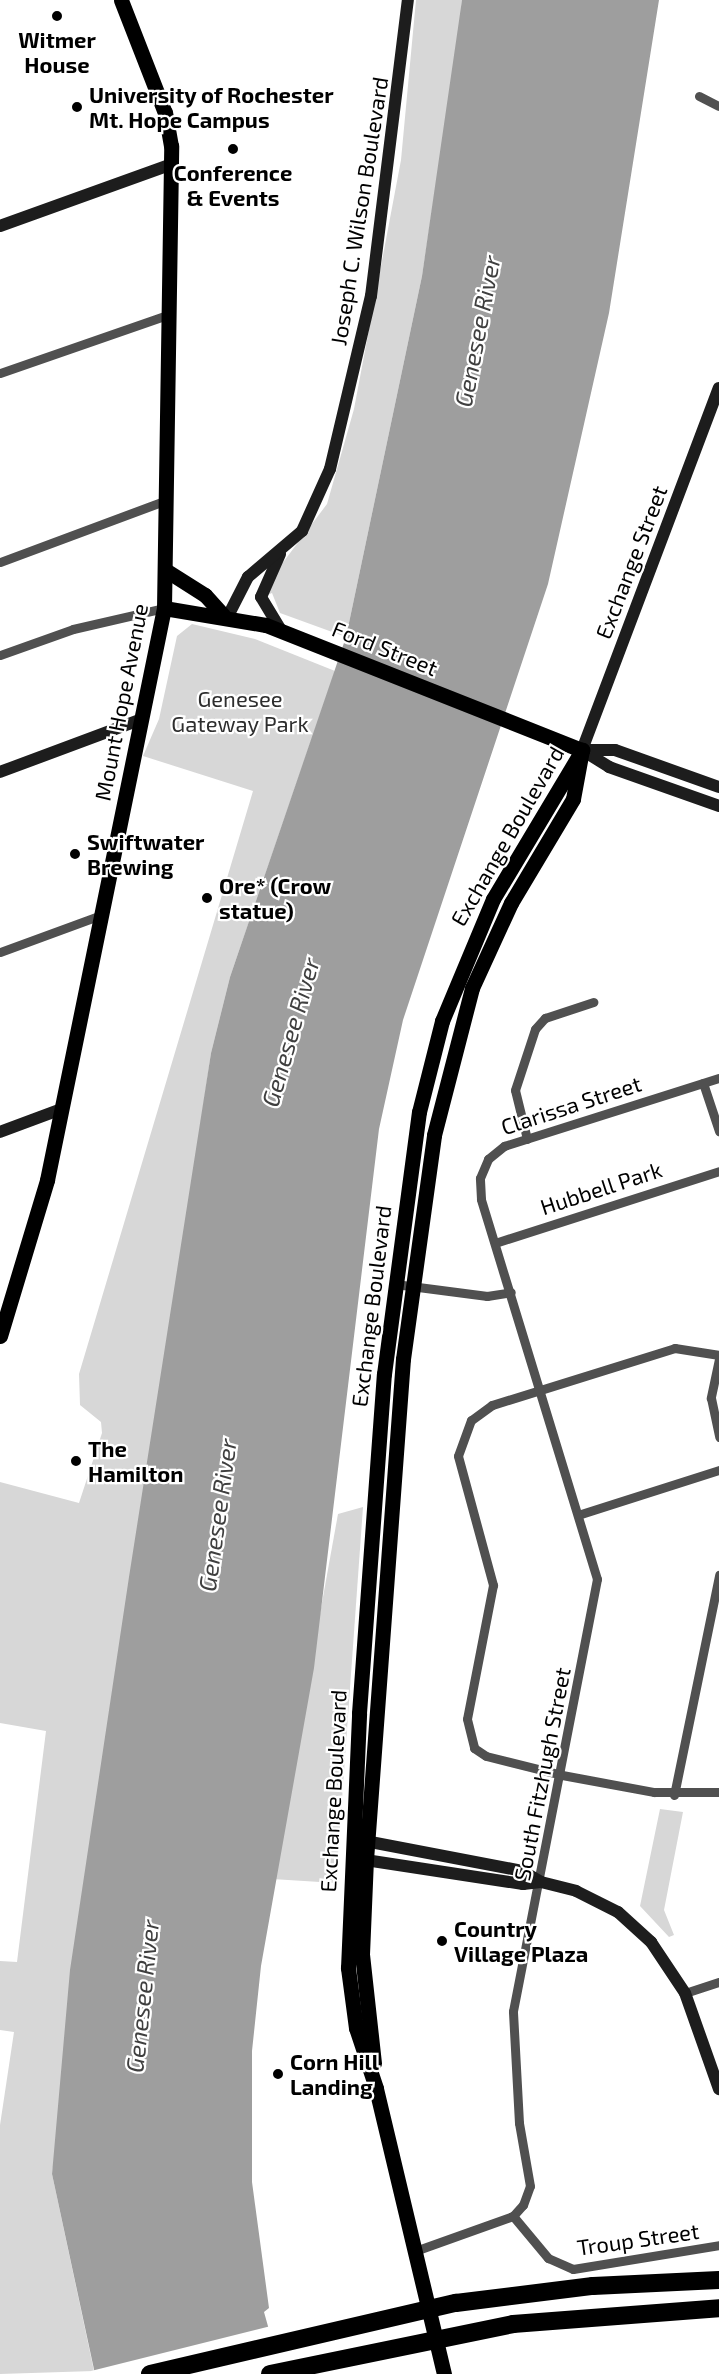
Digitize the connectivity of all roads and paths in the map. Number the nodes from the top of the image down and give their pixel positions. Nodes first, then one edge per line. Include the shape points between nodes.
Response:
1 (121, 0) edge
2 (408, 0) edge
3 (699, 96) dead end
4 (719, 106) edge
5 (172, 164) junction
6 (0, 226) edge
7 (170, 314) junction
8 (0, 373) edge
9 (719, 388) edge
10 (167, 500) junction
11 (280, 554) junction
12 (0, 562) edge
13 (167, 571) junction
14 (164, 608) junction
15 (226, 616) junction
16 (287, 633) junction
17 (0, 655) edge
18 (142, 719) junction
19 (582, 750) junction
20 (0, 772) edge
21 (719, 788) edge
22 (719, 806) edge
23 (101, 915) junction
24 (0, 952) edge
25 (593, 1002) dead end
26 (719, 1078) edge
27 (703, 1083) junction
28 (62, 1109) junction
29 (719, 1131) edge
30 (0, 1132) edge
31 (527, 1139) junction
32 (719, 1171) edge
33 (495, 1243) junction
34 (395, 1284) junction
35 (413, 1286) junction
36 (511, 1292) junction
37 (1, 1328) edge
38 (719, 1357) edge
39 (542, 1390) junction
40 (719, 1437) edge
41 (719, 1470) edge
42 (581, 1514) junction
43 (719, 1575) edge
44 (719, 1622) edge
45 (709, 1626) junction
46 (562, 1775) junction
47 (719, 1792) edge
48 (674, 1795) junction
49 (360, 1840) junction
50 (359, 1859) junction
51 (541, 1882) junction
52 (719, 1982) edge
53 (685, 1993) junction
54 (719, 2089) edge
55 (513, 2216) junction
56 (719, 2245) edge
57 (415, 2251) junction
58 (719, 2280) edge
59 (719, 2308) edge
60 (609, 2315) junction
61 (719, 2319) edge
62 (150, 2374) edge
63 (270, 2374) edge
64 (444, 2374) edge

1 - 5 main road, Mount Hope Avenue via 165,113
2 - 11 street, Joseph C. Wilson Boulevard via 371,297 323,492 302,531
3 - 4 street
5 - 6 street
5 - 7 main road, Mount Hope Avenue
7 - 8 street
7 - 10 main road, Mount Hope Avenue
9 - 19 street, Exchange Street
10 - 12 street
10 - 13 main road, Mount Hope Avenue
11 - 15 street, Joseph C. Wilson Boulevard via 248,577
11 - 16 street, Joseph C. Wilson Boulevard via 261,597
13 - 14 main road, Mount Hope Avenue
13 - 15 main road via 205,595
14 - 15 main road, Ford Street
14 - 17 street via 73,629
14 - 18 main road, Mount Hope Avenue
15 - 16 main road, Ford Street
16 - 19 main road, Ford Street
18 - 20 street
18 - 23 main road, Mount Hope Avenue
19 - 21 street, Ford Street via 615,750
19 - 22 street, Ford Street via 604,765
19 - 34 main road, Exchange Boulevard via 493,899 448,1003 419,1112
19 - 35 main road, Exchange Boulevard via 579,785 503,920 460,1024 441,1097
23 - 24 street
23 - 28 main road, Mount Hope Avenue
25 - 31 street via 537,1026 515,1090
26 - 27 street, Clarissa Street
27 - 29 street
27 - 31 street, Clarissa Street
28 - 30 street
28 - 37 main road, Mount Hope Avenue via 42,1199
31 - 33 street, Clarissa Street via 499,1149 482,1171 479,1192
32 - 33 street, Hubbell Park
33 - 36 street, South Fitzhugh Street
34 - 35 street
34 - 49 main road, Exchange Boulevard via 381,1412
35 - 36 street via 487,1296
35 - 49 main road, Exchange Boulevard
36 - 39 street, South Fitzhugh Street
38 - 39 street via 675,1348
38 - 40 street via 711,1398
39 - 42 street, South Fitzhugh Street
39 - 46 street via 481,1410 459,1444 459,1467 493,1585 467,1726 474,1748 486,1756
41 - 42 street
42 - 46 street, South Fitzhugh Street via 595,1565 596,1592
43 - 45 street
44 - 45 street
45 - 48 street
46 - 48 street
46 - 51 street, South Fitzhugh Street
47 - 48 street
49 - 50 main road, Exchange Boulevard
49 - 51 street via 522,1871
50 - 51 street via 523,1884
50 - 57 main road, Exchange Boulevard via 351,1990
51 - 53 street via 584,1894 632,1922
51 - 55 street, South Fitzhugh Street via 513,2011 519,2123 530,2186 523,2205
52 - 53 street
53 - 54 street
55 - 56 street, Troup Street via 548,2258 573,2269
55 - 57 street
57 - 64 main road, Exchange Boulevard
58 - 62 highway via 509,2295 374,2318
59 - 60 highway
60 - 61 highway
60 - 63 highway via 513,2324

